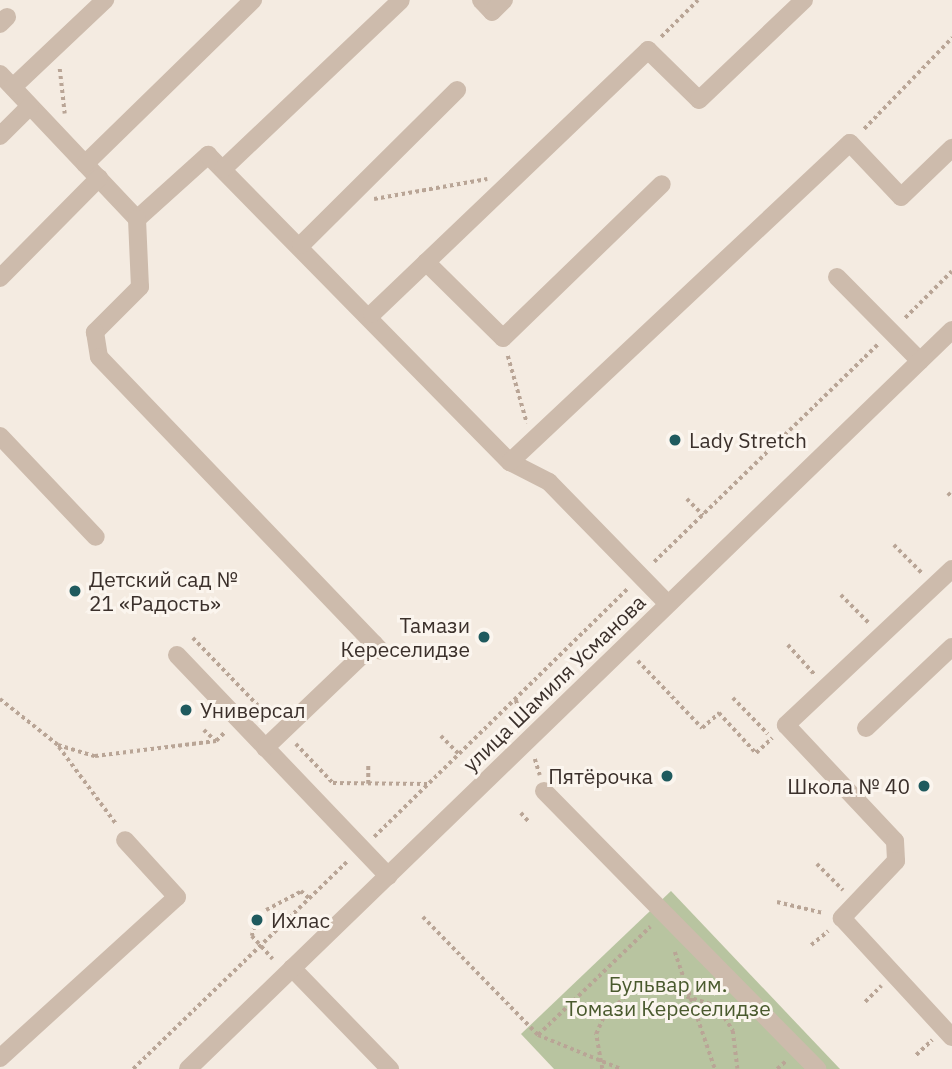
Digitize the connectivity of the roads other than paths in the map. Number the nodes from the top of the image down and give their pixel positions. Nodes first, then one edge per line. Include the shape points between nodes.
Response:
1 (106, 0) edge
2 (253, 0) edge
3 (401, 0) edge
4 (481, 0) edge
5 (504, 0) edge
6 (804, 0) edge
7 (6, 81) edge
8 (457, 90) dead end
9 (30, 106) junction
10 (0, 136) edge
11 (952, 148) edge
12 (85, 164) junction
13 (223, 169) junction
14 (99, 178) junction
15 (662, 184) dead end
16 (137, 219) junction
17 (300, 245) junction
18 (426, 262) junction
19 (837, 276) dead end
20 (0, 278) edge
21 (372, 314) junction
22 (952, 330) edge
23 (920, 361) junction
24 (0, 436) edge
25 (510, 462) junction
26 (96, 537) dead end
27 (952, 569) edge
28 (668, 604) junction
29 (952, 647) edge
30 (177, 655) dead end
31 (866, 729) dead end
32 (265, 748) junction
33 (544, 791) dead end
34 (125, 840) road end
35 (388, 876) junction
36 (289, 971) junction
37 (952, 1037) edge
38 (0, 1058) edge
39 (188, 1069) edge
40 (390, 1069) edge
41 (817, 1069) edge

1 - 7 street via 57,45
2 - 12 street
3 - 13 street
4 - 5 street via 492,12
6 - 18 street via 698,100 648,50
7 - 9 street
8 - 17 street
9 - 10 street
9 - 12 street
11 - 25 street via 901,197 850,144
12 - 14 street
13 - 16 street via 208,155
13 - 17 street
14 - 16 street
14 - 20 street
15 - 18 street via 503,338
16 - 32 street via 140,287 95,332 99,357 377,647
17 - 21 street
18 - 21 street
19 - 23 street
21 - 25 street
22 - 23 street, улица Шамиля Усманова
23 - 28 street, улица Шамиля Усманова
24 - 26 street
25 - 28 street via 549,482
27 - 37 street via 786,725 901,853 842,918
28 - 35 street, улица Шамиля Усманова
29 - 31 street
30 - 32 street
32 - 35 street
33 - 41 street
34 - 38 street via 177,897
35 - 36 street, улица Шамиля Усманова
36 - 39 street, улица Шамиля Усманова
36 - 40 street

